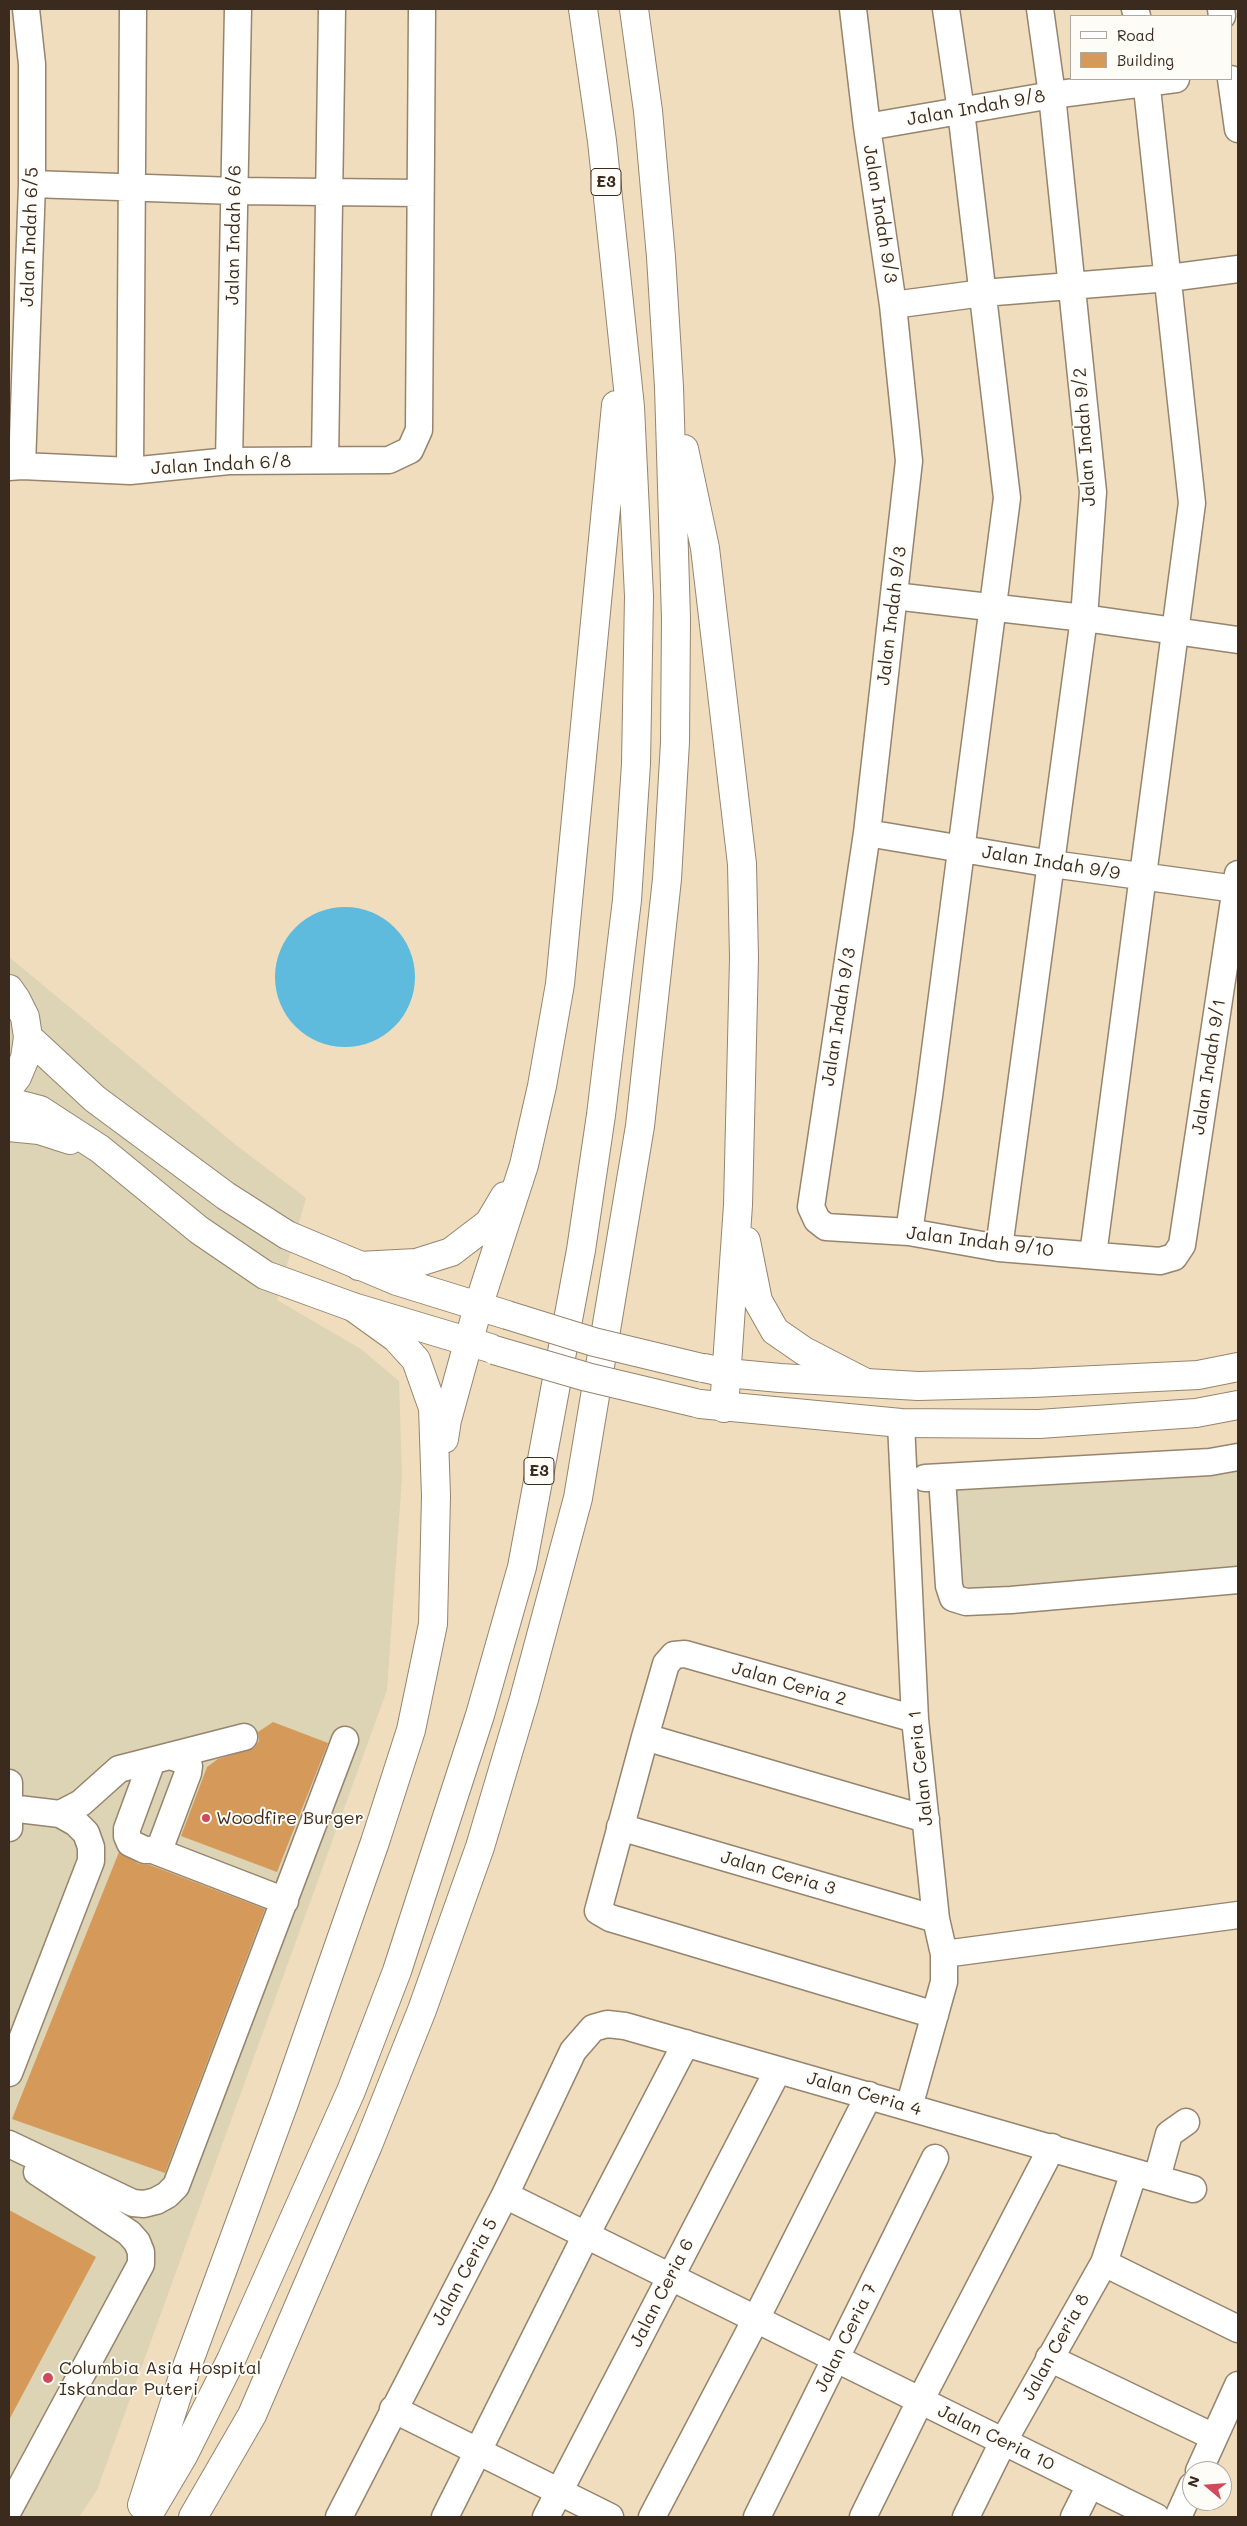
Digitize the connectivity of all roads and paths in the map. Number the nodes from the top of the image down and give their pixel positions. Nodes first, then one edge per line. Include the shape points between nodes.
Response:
1 (26, 9) edge
2 (133, 9) edge
3 (238, 9) edge
4 (332, 9) edge
5 (422, 9) edge
6 (583, 9) edge
7 (634, 9) edge
8 (853, 9) edge
9 (946, 9) edge
10 (1040, 9) edge
11 (1161, 80) edge
12 (1231, 80) edge
13 (1146, 81) edge
14 (1052, 95) junction
15 (960, 111) junction
16 (867, 128) junction
17 (1238, 129) edge
18 (32, 184) junction
19 (133, 188) junction
20 (234, 191) junction
21 (328, 192) junction
22 (420, 194) junction
23 (1238, 269) edge
24 (1169, 278) junction
25 (1072, 286) junction
26 (983, 293) junction
27 (893, 304) junction
28 (623, 356) junction
29 (669, 387) junction
30 (325, 460) junction
31 (229, 461) junction
32 (15, 466) edge
33 (130, 471) junction
34 (894, 596) junction
35 (992, 607) junction
36 (1084, 618) junction
37 (1176, 631) junction
38 (1238, 640) edge
39 (867, 833) junction
40 (960, 849) junction
41 (1052, 864) junction
42 (1143, 876) junction
43 (1237, 881) edge
44 (9, 989) edge
45 (28, 1037) junction
46 (9, 1087) edge
47 (9, 1104) edge
48 (9, 1127) edge
49 (100, 1149) junction
50 (524, 1165) junction
51 (738, 1205) junction
52 (817, 1220) joint
53 (909, 1232) junction
54 (999, 1248) junction
55 (1093, 1256) junction
56 (1174, 1258) joint
57 (359, 1266) junction
58 (353, 1307) junction
59 (478, 1307) junction
60 (469, 1341) junction
61 (1238, 1367) edge
62 (714, 1370) junction
63 (864, 1382) junction
64 (1238, 1405) edge
65 (724, 1408) junction
66 (901, 1423) junction
67 (1238, 1457) edge
68 (942, 1477) junction
69 (904, 1479) junction
70 (436, 1496) junction
71 (1238, 1580) edge
72 (915, 1720) junction
73 (244, 1737) dead end
74 (645, 1738) junction
75 (345, 1740) dead end
76 (161, 1758) junction
77 (9, 1806) edge
78 (60, 1814) junction
79 (926, 1819) junction
80 (620, 1827) junction
81 (127, 1836) junction
82 (92, 1847) junction
83 (153, 1850) junction
84 (285, 1901) junction
85 (1238, 1915) edge
86 (936, 1919) junction
87 (944, 1954) junction
88 (935, 2015) junction
89 (593, 2028) joint
90 (686, 2043) junction
91 (778, 2070) junction
92 (9, 2073) edge
93 (869, 2095) junction
94 (909, 2107) junction
95 (1186, 2122) dead end
96 (12, 2147) edge
97 (1052, 2147) junction
98 (935, 2158) dead end
99 (1145, 2175) junction
100 (1193, 2189) dead end
101 (505, 2195) junction
102 (586, 2235) junction
103 (1104, 2263) junction
104 (670, 2277) junction
105 (756, 2319) junction
106 (1238, 2329) edge
107 (1049, 2358) junction
108 (836, 2359) junction
109 (1238, 2385) edge
110 (920, 2401) junction
111 (393, 2409) junction
112 (1214, 2437) junction
113 (1003, 2442) junction
114 (477, 2451) junction
115 (1203, 2461) edge
116 (1090, 2485) junction
117 (559, 2492) junction
118 (9, 2508) edge
119 (138, 2517) edge
120 (147, 2517) edge
121 (193, 2517) edge
122 (338, 2517) edge
123 (445, 2517) edge
124 (546, 2517) edge
125 (610, 2517) edge
126 (652, 2517) edge
127 (756, 2517) edge
128 (863, 2517) edge
129 (966, 2517) edge
130 (1074, 2517) edge
131 (1156, 2517) edge

1 - 18 street, Jalan Indah 6/5 via 32,64
2 - 19 street
3 - 20 street, Jalan Indah 6/6
4 - 21 street
5 - 22 street
6 - 28 main road, E3 via 602,141
7 - 29 main road, E3 via 648,111
8 - 16 street, Jalan Indah 9/3
9 - 15 street
10 - 14 street, Jalan Indah 9/2
11 - 13 street, Jalan Indah 9/8
12 - 17 street
13 - 14 street, Jalan Indah 9/8
13 - 24 street
14 - 15 street, Jalan Indah 9/8
14 - 25 street, Jalan Indah 9/2
15 - 16 street, Jalan Indah 9/8
15 - 26 street
16 - 27 street, Jalan Indah 9/3
18 - 19 street
18 - 32 street, Jalan Indah 6/5
19 - 20 street
19 - 33 street
20 - 21 street
20 - 31 street, Jalan Indah 6/6
21 - 22 street
21 - 30 street
22 - 30 street, Jalan Indah 6/8 via 419,430 410,450 390,460
23 - 24 street
24 - 25 street
24 - 37 street via 1192,503
25 - 26 street
25 - 36 street, Jalan Indah 9/2 via 1093,492
26 - 27 street
26 - 35 street via 1007,498
27 - 34 street, Jalan Indah 9/3 via 909,460
28 - 50 main road via 560,984
28 - 120 main road, E3 via 630,407 639,596 636,764 627,900 581,1250 522,1567 480,1715 436,1852 397,1971 351,2091 231,2360 183,2456
29 - 51 main road via 705,548 742,864 744,958
29 - 121 main road, E3 via 676,619 675,742 667,879 640,1126 578,1498 480,1847 422,2010 252,2415
30 - 31 street, Jalan Indah 6/8
31 - 33 street, Jalan Indah 6/8
32 - 33 street, Jalan Indah 6/8
34 - 35 street
34 - 39 street, Jalan Indah 9/3
35 - 36 street
35 - 40 street
36 - 37 street
36 - 41 street, Jalan Indah 9/2
37 - 38 street
37 - 42 street
39 - 40 street, Jalan Indah 9/9
39 - 52 street, Jalan Indah 9/3 via 811,1206
40 - 41 street, Jalan Indah 9/9
40 - 53 street
41 - 42 street, Jalan Indah 9/9
41 - 54 street, Jalan Indah 9/2
42 - 43 street, Jalan Indah 9/9
42 - 55 street
43 - 56 street, Jalan Indah 9/1 via 1182,1245
44 - 45 main road via 25,1017
45 - 46 main road via 25,1058
45 - 57 main road via 95,1099 226,1196 287,1235
47 - 49 main road via 40,1110
48 - 49 main road via 39,1130
49 - 58 main road via 199,1230 265,1274
50 - 57 main road via 488,1223 451,1252 416,1262
50 - 59 main road
51 - 62 main road
51 - 63 main road via 758,1301 774,1331 804,1352
52 - 53 street, Jalan Indah 9/10 via 826,1227
53 - 54 street, Jalan Indah 9/10
54 - 55 street, Jalan Indah 9/10
55 - 56 street, Jalan Indah 9/10
57 - 59 main road
58 - 60 main road
58 - 70 main road via 396,1338 416,1360 433,1408
59 - 60 main road
59 - 62 main road, bridge via 594,1342
60 - 65 main road, bridge via 587,1377
60 - 70 main road via 447,1420
61 - 63 main road via 1198,1375 1033,1383 918,1386
62 - 63 main road
62 - 65 main road
64 - 66 main road via 1196,1413 1039,1424
65 - 66 main road
66 - 69 street, Jalan Ceria 1
67 - 68 street via 1210,1462
68 - 69 street
68 - 71 street via 949,1586 953,1598 966,1602 1011,1600
69 - 72 street, Jalan Ceria 1
70 - 119 main road via 433,1624 411,1730 376,1842 182,2380
72 - 74 street, Jalan Ceria 2 via 685,1654 674,1655 666,1664
72 - 79 street, Jalan Ceria 1
73 - 76 street
74 - 79 street
74 - 80 street
75 - 84 street
76 - 78 street via 119,1769 81,1803
76 - 81 street
76 - 83 street via 185,1761 189,1766 161,1845
77 - 78 street
78 - 82 street via 86,1833
79 - 86 street, Jalan Ceria 1
80 - 86 street, Jalan Ceria 3
80 - 88 street via 599,1904 601,1914
81 - 82 street
81 - 83 street via 135,1847
82 - 92 street via 91,1861
83 - 84 street
84 - 96 street via 176,2186 167,2194 144,2204 133,2203
85 - 87 street
86 - 87 street, Jalan Ceria 1
87 - 88 street, Jalan Ceria 1 via 944,1982
88 - 94 street, Jalan Ceria 1
89 - 90 street, Jalan Ceria 4 via 607,2024 625,2026
89 - 101 street, Jalan Ceria 5 via 573,2051
90 - 91 street, Jalan Ceria 4
90 - 102 street
91 - 93 street, Jalan Ceria 4
91 - 104 street, Jalan Ceria 6
93 - 94 street, Jalan Ceria 4
93 - 105 street
94 - 97 street, Jalan Ceria 4
95 - 99 street, Jalan Ceria 8 via 1169,2134
96 - 118 street via 32,2169 129,2233 141,2252 141,2264
97 - 99 street, Jalan Ceria 4
97 - 110 street
98 - 108 street, Jalan Ceria 7
99 - 100 street, Jalan Ceria 4
99 - 103 street, Jalan Ceria 8
101 - 102 street, Jalan Ceria 10
101 - 111 street, Jalan Ceria 5
102 - 104 street, Jalan Ceria 10
102 - 114 street
103 - 106 street
103 - 107 street, Jalan Ceria 8
104 - 105 street, Jalan Ceria 10
104 - 117 street, Jalan Ceria 6
105 - 108 street, Jalan Ceria 10
105 - 126 street
107 - 112 street
107 - 113 street, Jalan Ceria 8
108 - 110 street, Jalan Ceria 10
108 - 127 street, Jalan Ceria 7
109 - 112 street
110 - 113 street, Jalan Ceria 10
110 - 128 street
111 - 114 street
111 - 122 street, Jalan Ceria 5
112 - 115 street
113 - 116 street, Jalan Ceria 10
113 - 129 street, Jalan Ceria 8
114 - 117 street
114 - 123 street
116 - 130 street
116 - 131 street, Jalan Ceria 10
117 - 124 street, Jalan Ceria 6
117 - 125 street

